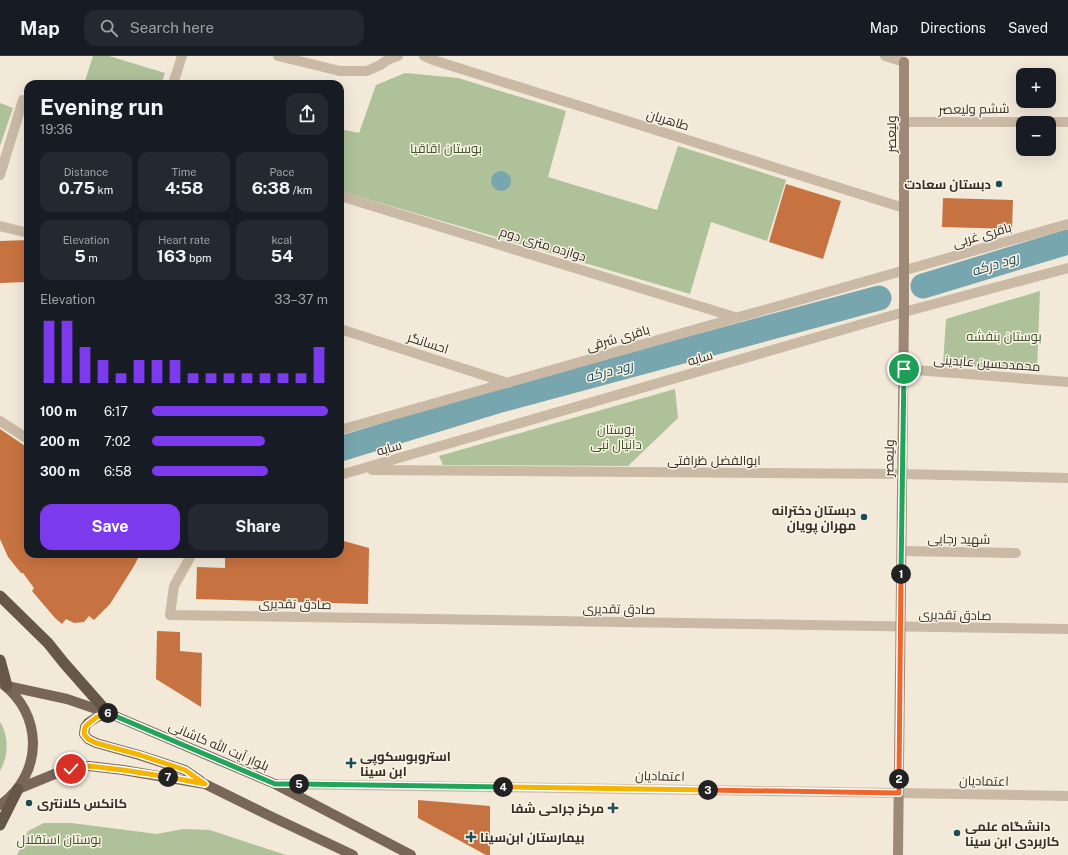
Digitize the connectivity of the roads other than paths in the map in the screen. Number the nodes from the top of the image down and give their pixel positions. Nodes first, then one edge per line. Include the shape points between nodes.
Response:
1 (182, 56) edge
2 (278, 56) edge
3 (398, 56) edge
4 (424, 56) edge
5 (886, 56) edge
6 (904, 62) joint
7 (174, 80) edge
8 (24, 100) edge
9 (904, 122) junction
10 (1068, 122) edge
11 (0, 175) edge
12 (344, 197) edge
13 (904, 208) junction
14 (1068, 224) edge
15 (0, 226) edge
16 (24, 232) edge
17 (1068, 268) edge
18 (904, 271) junction
19 (904, 312) junction
20 (738, 318) junction
21 (344, 330) edge
22 (904, 369) junction
23 (1068, 382) edge
24 (508, 383) junction
25 (0, 421) edge
26 (344, 429) edge
27 (24, 437) edge
28 (360, 470) junction
29 (344, 474) edge
30 (902, 474) junction
31 (1068, 478) edge
32 (902, 551) junction
33 (1016, 553) dead end
34 (190, 558) edge
35 (0, 596) edge
36 (901, 627) junction
37 (1068, 629) edge
38 (0, 660) edge
39 (3, 684) edge
40 (108, 713) junction
41 (205, 784) junction
42 (275, 784) junction
43 (18, 789) junction
44 (899, 793) junction
45 (1068, 796) edge
46 (0, 805) edge
47 (0, 825) edge
48 (353, 855) edge
49 (411, 855) edge
50 (898, 855) edge

1 - 7 street
2 - 3 street via 340,71 367,72
4 - 13 street, طاهریان
5 - 6 street
6 - 9 main road, ولیعصر
8 - 11 street
9 - 10 street, ششم ولیعصر
9 - 13 main road, ولیعصر
12 - 20 street, دوازده متری دوم
13 - 18 main road, ولیعصر
14 - 18 street, باقری غربی
15 - 16 street
17 - 19 street, سایه
18 - 19 main road, ولیعصر
18 - 20 street, باقری شرقی
19 - 22 main road, ولیعصر
19 - 28 street, سایه
20 - 24 street, باقری شرقی
21 - 24 street, احسانگر
22 - 23 street, محمدحسین عابدینی
22 - 30 main road, ولیعصر
24 - 26 street, باقری شرقی
25 - 27 street
28 - 29 street, سایه
28 - 30 street, ابوالفضل ظرافتی
30 - 31 street, ابوالفضل ظرافتی
30 - 32 main road, ولیعصر
32 - 33 street, شهید رجایی
32 - 36 main road, ولیعصر
34 - 36 street, صادق تقدیری via 174,586 170,615
35 - 40 highway via 48,643
36 - 37 street, صادق تقدیری
36 - 44 main road, ولیعصر
38 - 39 highway
39 - 40 main road, بلوار آیت الله کاشانی via 67,699
39 - 43 main road via 21,703 32,734 29,767
40 - 41 main road via 97,717 85,727 84,734 88,739 185,770
40 - 42 main road, بلوار آیت الله کاشانی
41 - 43 main road via 89,766 56,773
41 - 48 main road
42 - 44 street, اعتمادیان
42 - 49 main road, بلوار آیت الله کاشانی
43 - 46 main road
43 - 47 highway
44 - 45 street, اعتمادیان
44 - 50 main road, ولیعصر

